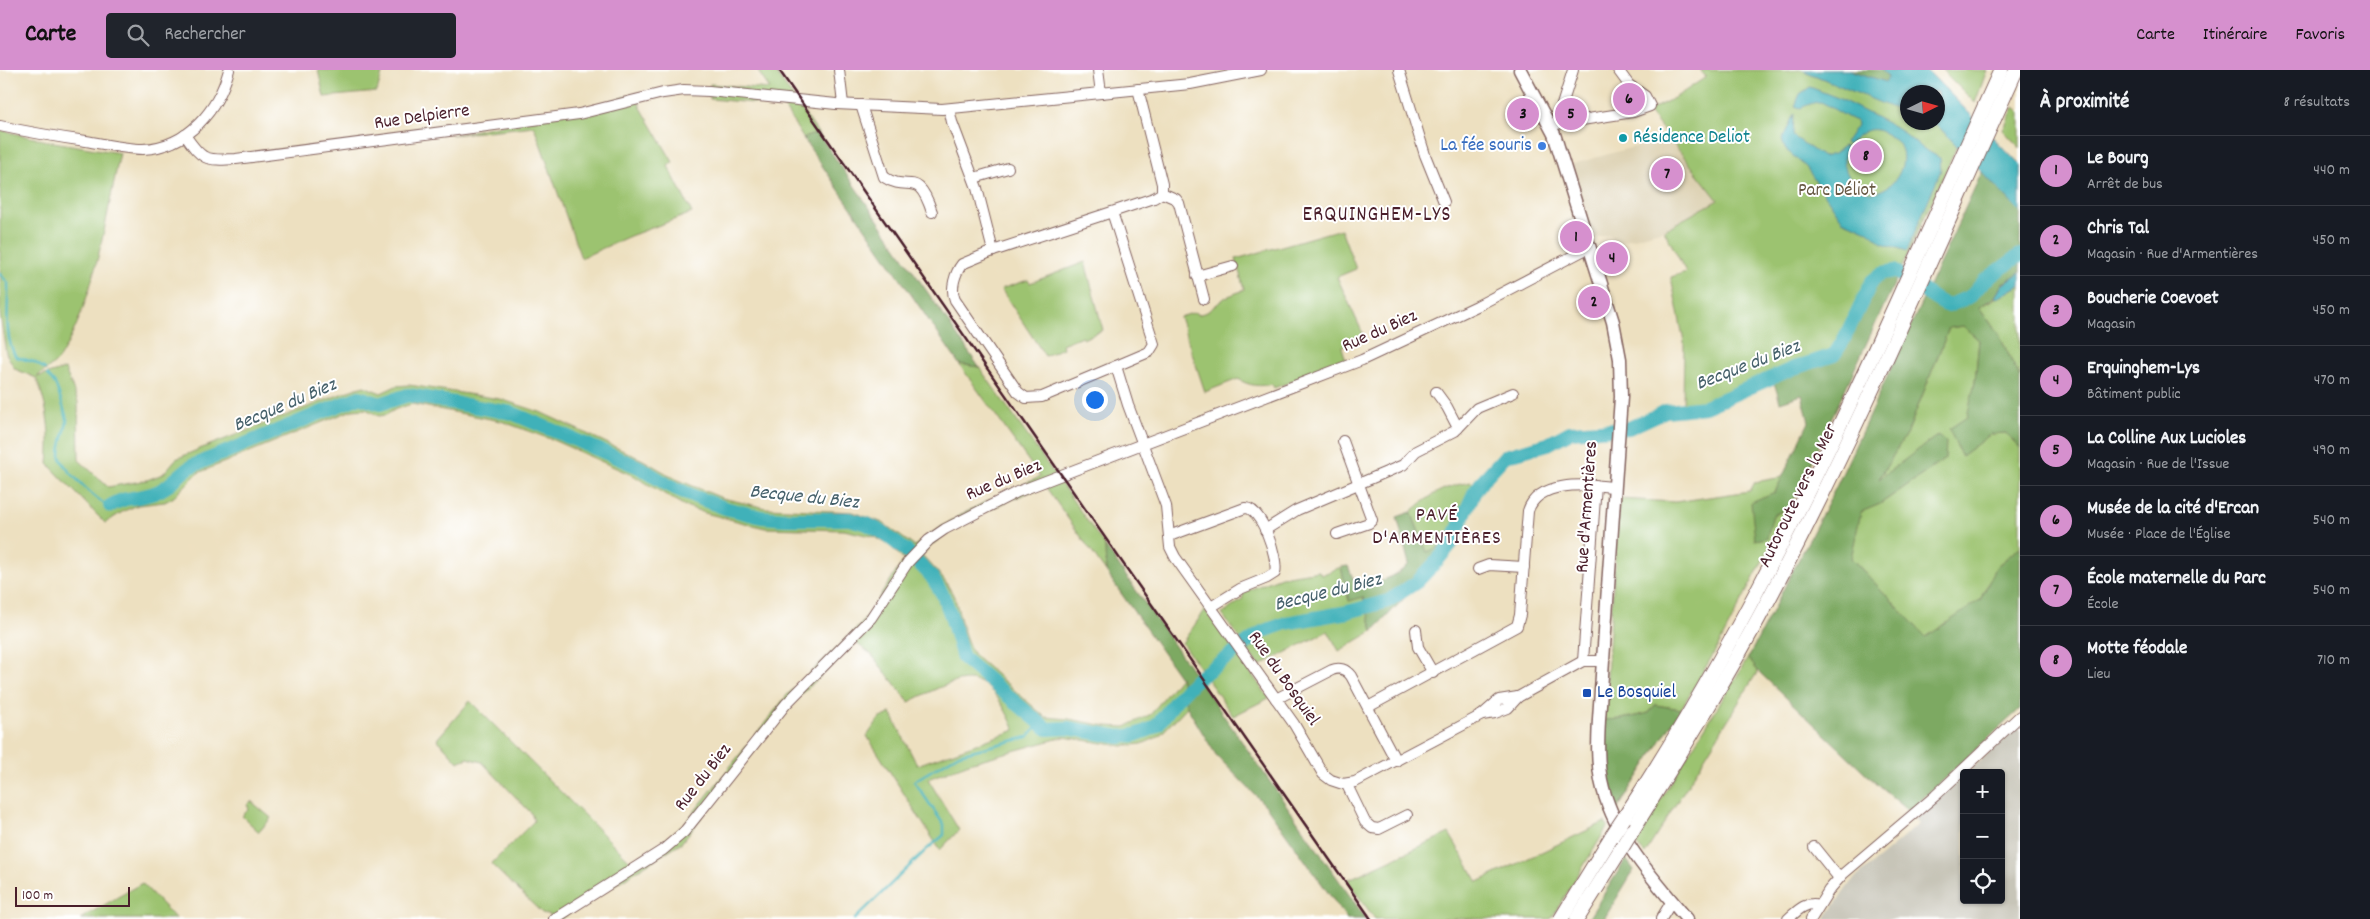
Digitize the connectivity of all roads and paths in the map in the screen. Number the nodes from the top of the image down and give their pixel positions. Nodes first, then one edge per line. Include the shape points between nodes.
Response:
1 (229, 70) edge
2 (839, 70) edge
3 (1098, 70) edge
4 (1261, 70) edge
5 (1398, 70) edge
6 (1512, 70) edge
7 (1520, 70) edge
8 (1573, 70) edge
9 (1618, 70) edge
10 (2001, 70) edge
11 (2016, 70) edge
12 (1236, 72) edge
13 (1138, 89) junction
14 (1101, 93) junction
15 (843, 104) junction
16 (861, 105) junction
17 (949, 109) junction
18 (0, 126) edge
19 (1550, 126) junction
20 (184, 135) junction
21 (1008, 168) dead end
22 (974, 178) junction
23 (1162, 193) junction
24 (1444, 202) dead end
25 (932, 212) dead end
26 (1112, 212) junction
27 (1587, 249) junction
28 (993, 251) junction
29 (1233, 266) dead end
30 (1198, 276) junction
31 (1204, 299) dead end
32 (1886, 340) junction
33 (1116, 366) junction
34 (1436, 392) dead end
35 (1513, 393) dead end
36 (1458, 428) junction
37 (1343, 442) dead end
38 (1142, 445) junction
39 (1360, 484) junction
40 (1596, 485) junction
41 (1612, 486) junction
42 (1265, 530) junction
43 (1336, 534) dead end
44 (1169, 536) junction
45 (1524, 567) junction
46 (1478, 569) dead end
47 (1210, 607) junction
48 (1416, 630) dead end
49 (1594, 661) junction
50 (1433, 673) junction
51 (1276, 699) junction
52 (1368, 707) junction
53 (2020, 716) edge
54 (1396, 761) junction
55 (1347, 785) junction
56 (1406, 815) dead end
57 (1814, 847) dead end
58 (1839, 878) junction
59 (1672, 901) junction
60 (1819, 905) junction
61 (554, 919) edge
62 (1561, 919) edge
63 (1577, 919) edge
64 (1661, 919) edge
65 (1687, 919) edge
66 (1788, 919) edge
67 (1811, 919) edge

1 - 20 street via 212,110
2 - 15 street
3 - 14 street
4 - 12 street, Rue Delpierre
5 - 24 street
6 - 19 main road
7 - 19 main road
8 - 19 street
9 - 19 street via 1629,85 1645,96 1650,106
10 - 32 highway
11 - 32 highway, Autoroute vers la Mer
12 - 13 street, Rue Delpierre via 1190,84
13 - 14 street, Rue Delpierre
13 - 23 street
14 - 17 street, Rue Delpierre
15 - 16 street, Rue Delpierre
15 - 20 street, Rue Delpierre via 684,90 579,114 217,160 201,156
16 - 17 street, Rue Delpierre
16 - 25 street via 884,177 919,187
17 - 22 street
18 - 20 street via 139,149 164,145
19 - 27 main road, Rue d'Armentières
21 - 22 street
22 - 28 street
23 - 26 street
23 - 30 street via 1179,203
26 - 28 street
26 - 33 street via 1154,344 1149,352
27 - 38 street, Rue du Biez via 1362,360
27 - 41 main road, Rue d'Armentières via 1619,348 1621,378
28 - 33 street via 962,264 954,282 954,296 1021,395 1038,398
29 - 30 street
30 - 31 street
32 - 62 highway, bridge via 1761,586 1695,703
32 - 63 highway, Autoroute vers la Mer, bridge via 1814,510 1773,592 1694,732
33 - 38 street, Rue du Bosquiel
34 - 36 street
35 - 36 street via 1477,408
36 - 39 street via 1416,451 1403,464
37 - 39 street
38 - 44 street, Rue du Bosquiel via 1166,506
38 - 61 street, Rue du Biez via 1006,496 945,529 908,562 875,613 786,704 684,832 662,850
39 - 42 street via 1297,510
39 - 43 street via 1372,522
40 - 41 street
40 - 45 street via 1562,486 1532,503 1528,511
40 - 49 street, Rue d'Armentières
41 - 49 main road, Rue d'Armentières
42 - 44 street via 1256,513 1248,508
42 - 47 street via 1275,558 1275,573
44 - 47 street, Rue du Bosquiel via 1175,557
45 - 46 street via 1493,565
45 - 50 street via 1517,626
47 - 51 street, Rue du Bosquiel
48 - 50 street via 1418,647
49 - 54 street via 1518,696 1508,708 1482,714
49 - 59 main road, Rue d'Armentières via 1602,782 1617,823
50 - 52 street
51 - 52 street via 1338,668 1351,676
51 - 55 street, Rue du Bosquiel via 1324,774
52 - 54 street
53 - 58 street via 1939,792
54 - 55 street
55 - 56 street via 1365,822 1372,828 1380,829
57 - 58 street
58 - 60 street
59 - 64 street
59 - 65 main road, Rue d'Armentières
60 - 66 street via 1805,906
60 - 67 street

